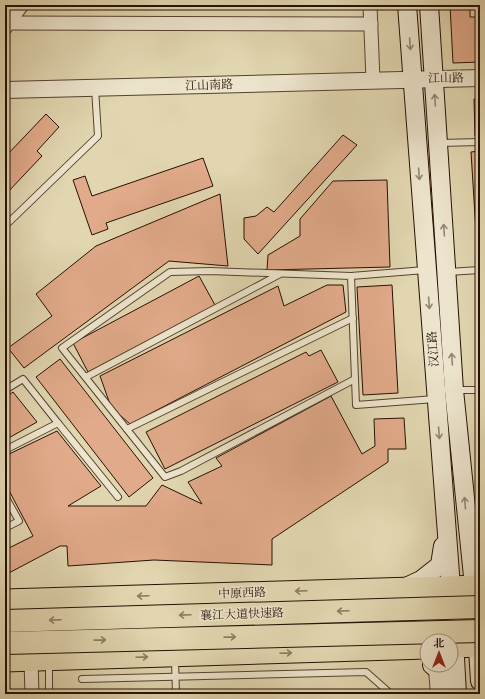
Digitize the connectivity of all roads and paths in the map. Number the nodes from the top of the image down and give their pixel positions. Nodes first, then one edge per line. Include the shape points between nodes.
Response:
1 (22, 5) edge
2 (370, 5) edge
3 (407, 5) edge
4 (428, 5) edge
5 (371, 24) junction
6 (7, 26) edge
7 (434, 78) junction
8 (480, 78) edge
9 (412, 79) junction
10 (373, 80) junction
11 (95, 88) junction
12 (5, 90) edge
13 (480, 142) edge
14 (438, 143) junction
15 (5, 226) edge
16 (427, 270) junction
17 (480, 270) edge
18 (447, 272) junction
19 (280, 274) junction
20 (351, 276) junction
21 (353, 318) junction
22 (86, 377) junction
23 (355, 379) junction
24 (5, 390) edge
25 (454, 390) junction
26 (480, 390) edge
27 (436, 399) junction
28 (58, 423) junction
29 (127, 429) junction
30 (5, 450) edge
31 (5, 496) edge
32 (118, 497) dead end
33 (467, 524) junction
34 (446, 527) junction
35 (5, 528) edge
36 (480, 541) edge
37 (451, 587) junction
38 (404, 588) junction
39 (478, 590) edge
40 (5, 600) edge
41 (480, 607) edge
42 (368, 610) junction
43 (5, 621) edge
44 (452, 633) edge
45 (479, 641) edge
46 (5, 643) edge
47 (459, 645) edge
48 (419, 648) edge
49 (402, 649) junction
50 (175, 656) junction
51 (419, 658) edge
52 (40, 660) junction
53 (5, 661) edge
54 (434, 673) edge
55 (443, 673) edge
56 (454, 673) edge
57 (175, 677) junction
58 (82, 679) dead end
59 (480, 681) edge
60 (32, 694) edge
61 (49, 694) edge
62 (176, 694) edge
63 (391, 694) edge
64 (439, 694) edge
65 (456, 694) edge

1 - 6 street
2 - 5 street
3 -> 9 main road, 汉江路
4 - 7 main road, 汉江路
5 - 6 street
5 - 10 street
7 - 8 street, 江山路
7 - 9 street, 江山路
14 -> 7 main road, 汉江路
9 - 10 street, 江山南路
9 -> 16 main road, 汉江路
10 - 11 street, 江山南路
11 - 12 street, 江山南路
11 - 15 lane via 98,136
13 - 14 lane
18 -> 14 main road, 汉江路
16 - 20 lane
16 -> 27 main road, 汉江路
17 - 18 lane
25 -> 18 main road, 汉江路
19 - 20 lane
19 - 22 lane
19 - 22 lane via 170,272 62,348
20 - 21 lane
21 - 23 lane
21 - 29 lane
22 - 29 lane
23 - 27 lane via 356,405
23 - 29 lane via 181,471 165,477
24 - 28 lane via 23,379
25 - 26 lane
33 -> 25 main road, 汉江路
27 -> 34 main road, 汉江路
28 - 30 lane
28 - 32 lane
31 - 35 lane via 19,521
33 - 36 main road
33 - 39 main road, 汉江路
34 - 37 main road, 汉江路
34 - 38 main road via 440,565 421,580
37 - 38 main road, 中原西路
37 - 39 main road, 中原西路
37 - 44 main road, 汉江路
38 -> 40 main road, 中原西路
39 - 42 highway, bridge
39 - 45 main road, 汉江路
41 - 42 highway, 襄江大道快速路, bridge
42 -> 43 highway, 襄江大道快速路, bridge
46 -> 45 highway, 襄江大道快速路, bridge via 369,632
45 - 47 main road
45 - 59 main road, 汉江路
48 - 49 main road
50 -> 49 main road
49 - 51 main road
52 -> 50 main road
50 - 57 lane
52 - 53 main road
52 - 60 street
52 - 61 lane
54 - 64 street
55 - 65 main road via 452,680
56 - 65 main road, 汉江路
57 - 58 lane
57 - 62 lane
57 - 63 lane via 366,672

